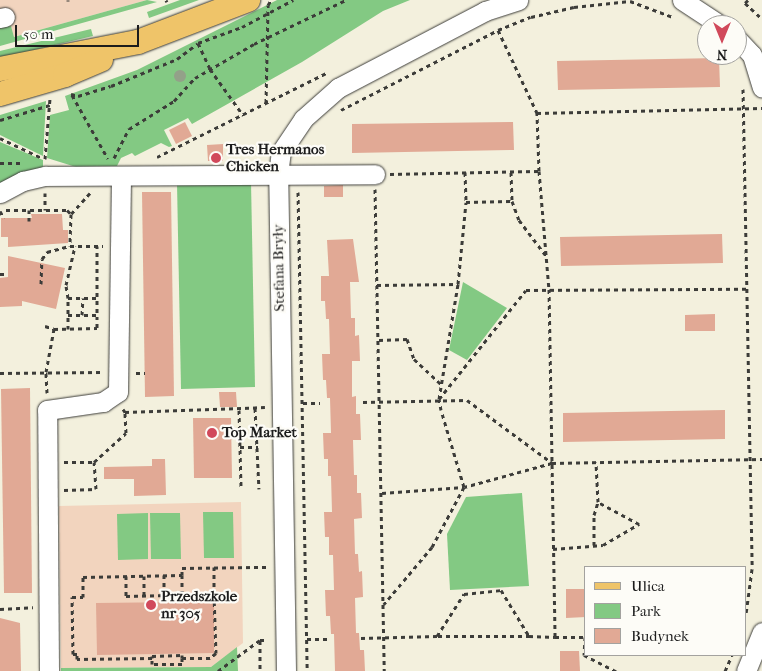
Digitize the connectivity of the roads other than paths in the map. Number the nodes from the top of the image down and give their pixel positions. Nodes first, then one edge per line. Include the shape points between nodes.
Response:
1 (248, 0) edge
2 (518, 0) edge
3 (682, 0) edge
4 (705, 15) edge
5 (138, 42) junction
6 (747, 50) edge
7 (0, 69) edge
8 (762, 88) edge
9 (0, 94) edge
10 (375, 174) road end
11 (112, 176) junction
12 (278, 176) junction
13 (0, 193) edge
14 (762, 632) edge
15 (49, 671) edge
16 (286, 671) edge
17 (746, 671) edge

1 - 5 main road
2 - 12 street, Stefana Bryły via 485,12 338,88 289,136 281,152
3 - 4 street
5 - 7 main road
5 - 9 main road via 65,75
6 - 8 street via 752,55
10 - 12 street
11 - 12 street
11 - 13 street via 46,165
11 - 15 street via 121,246 119,405 103,402 47,410
12 - 16 street, Stefana Bryły
14 - 17 street

